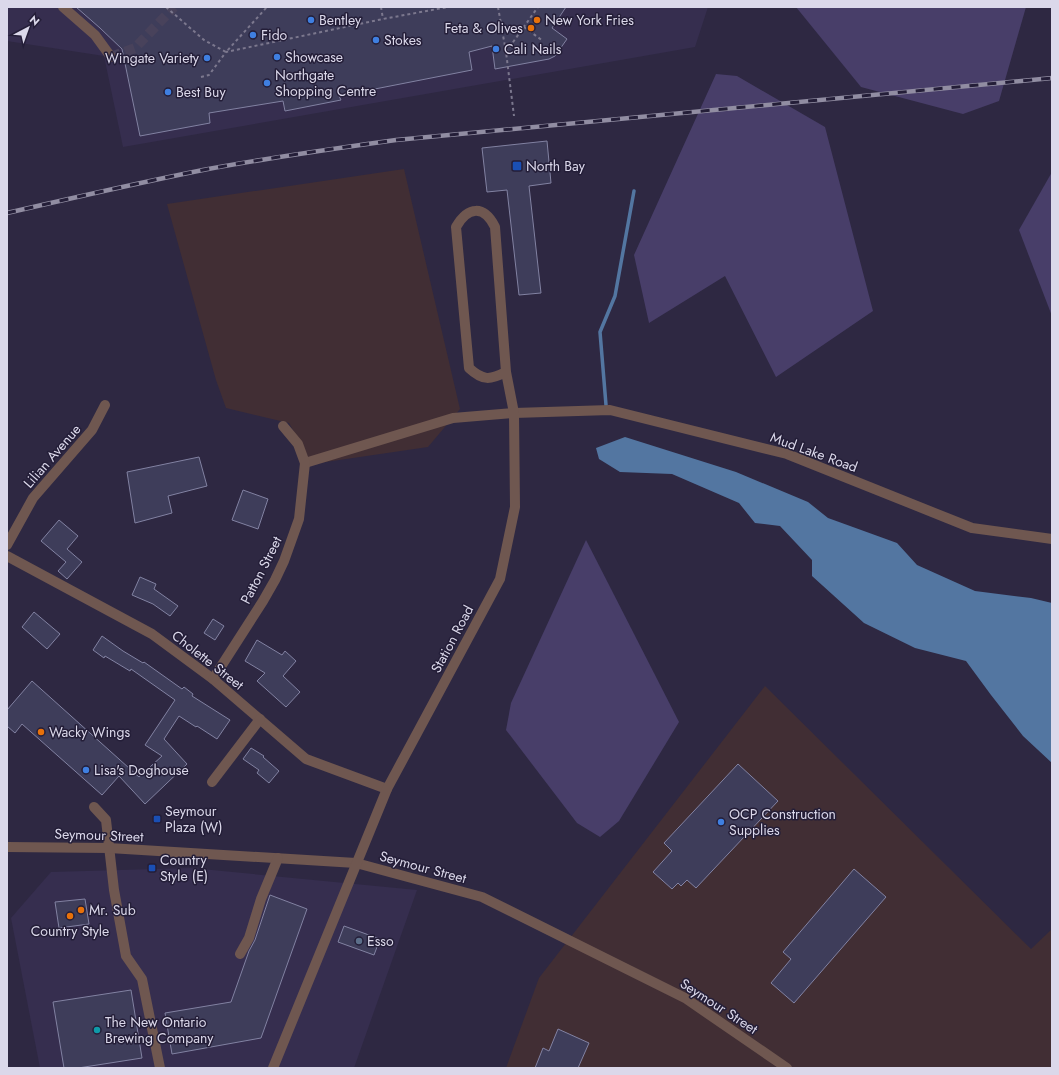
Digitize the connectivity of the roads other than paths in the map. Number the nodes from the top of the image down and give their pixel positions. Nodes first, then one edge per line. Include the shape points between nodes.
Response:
1 (63, 7) edge
2 (111, 57) dead end
3 (506, 372) junction
4 (105, 405) dead end
5 (514, 414) junction
6 (284, 426) dead end
7 (305, 463) junction
8 (1052, 539) edge
9 (7, 545) edge
10 (7, 556) edge
11 (213, 679) junction
12 (260, 719) junction
13 (212, 782) dead end
14 (387, 789) junction
15 (94, 807) dead end
16 (7, 847) edge
17 (109, 848) junction
18 (278, 858) junction
19 (356, 863) junction
20 (240, 954) dead end
21 (160, 1068) edge
22 (273, 1068) edge
23 (787, 1068) edge

1 - 2 street via 95,36
3 - 3 street, Station Road via 495,227 482,211 473,211 466,214 456,227 469,368 477,375 487,378
3 - 5 street, Station Road
4 - 9 street, Lilian Avenue via 92,430 33,498
5 - 7 street via 453,418
5 - 8 street, Mud Lake Road via 610,410 787,454 972,528
5 - 14 street, Station Road via 515,507 500,579
6 - 7 street, Patton Street via 298,444
7 - 11 street, Patton Street via 299,519 284,561 263,601
10 - 11 street, Cholette Street via 152,634
11 - 12 street, Cholette Street
12 - 13 street
12 - 14 street, Cholette Street via 306,759
14 - 19 street, Station Road
15 - 17 street via 106,820
16 - 17 street, Seymour Street
17 - 18 street, Seymour Street
17 - 21 street via 126,956 142,979
18 - 19 street, Seymour Street
18 - 20 street via 261,899 249,938
19 - 22 street, Station Road
19 - 23 street, Seymour Street via 482,897 685,998

